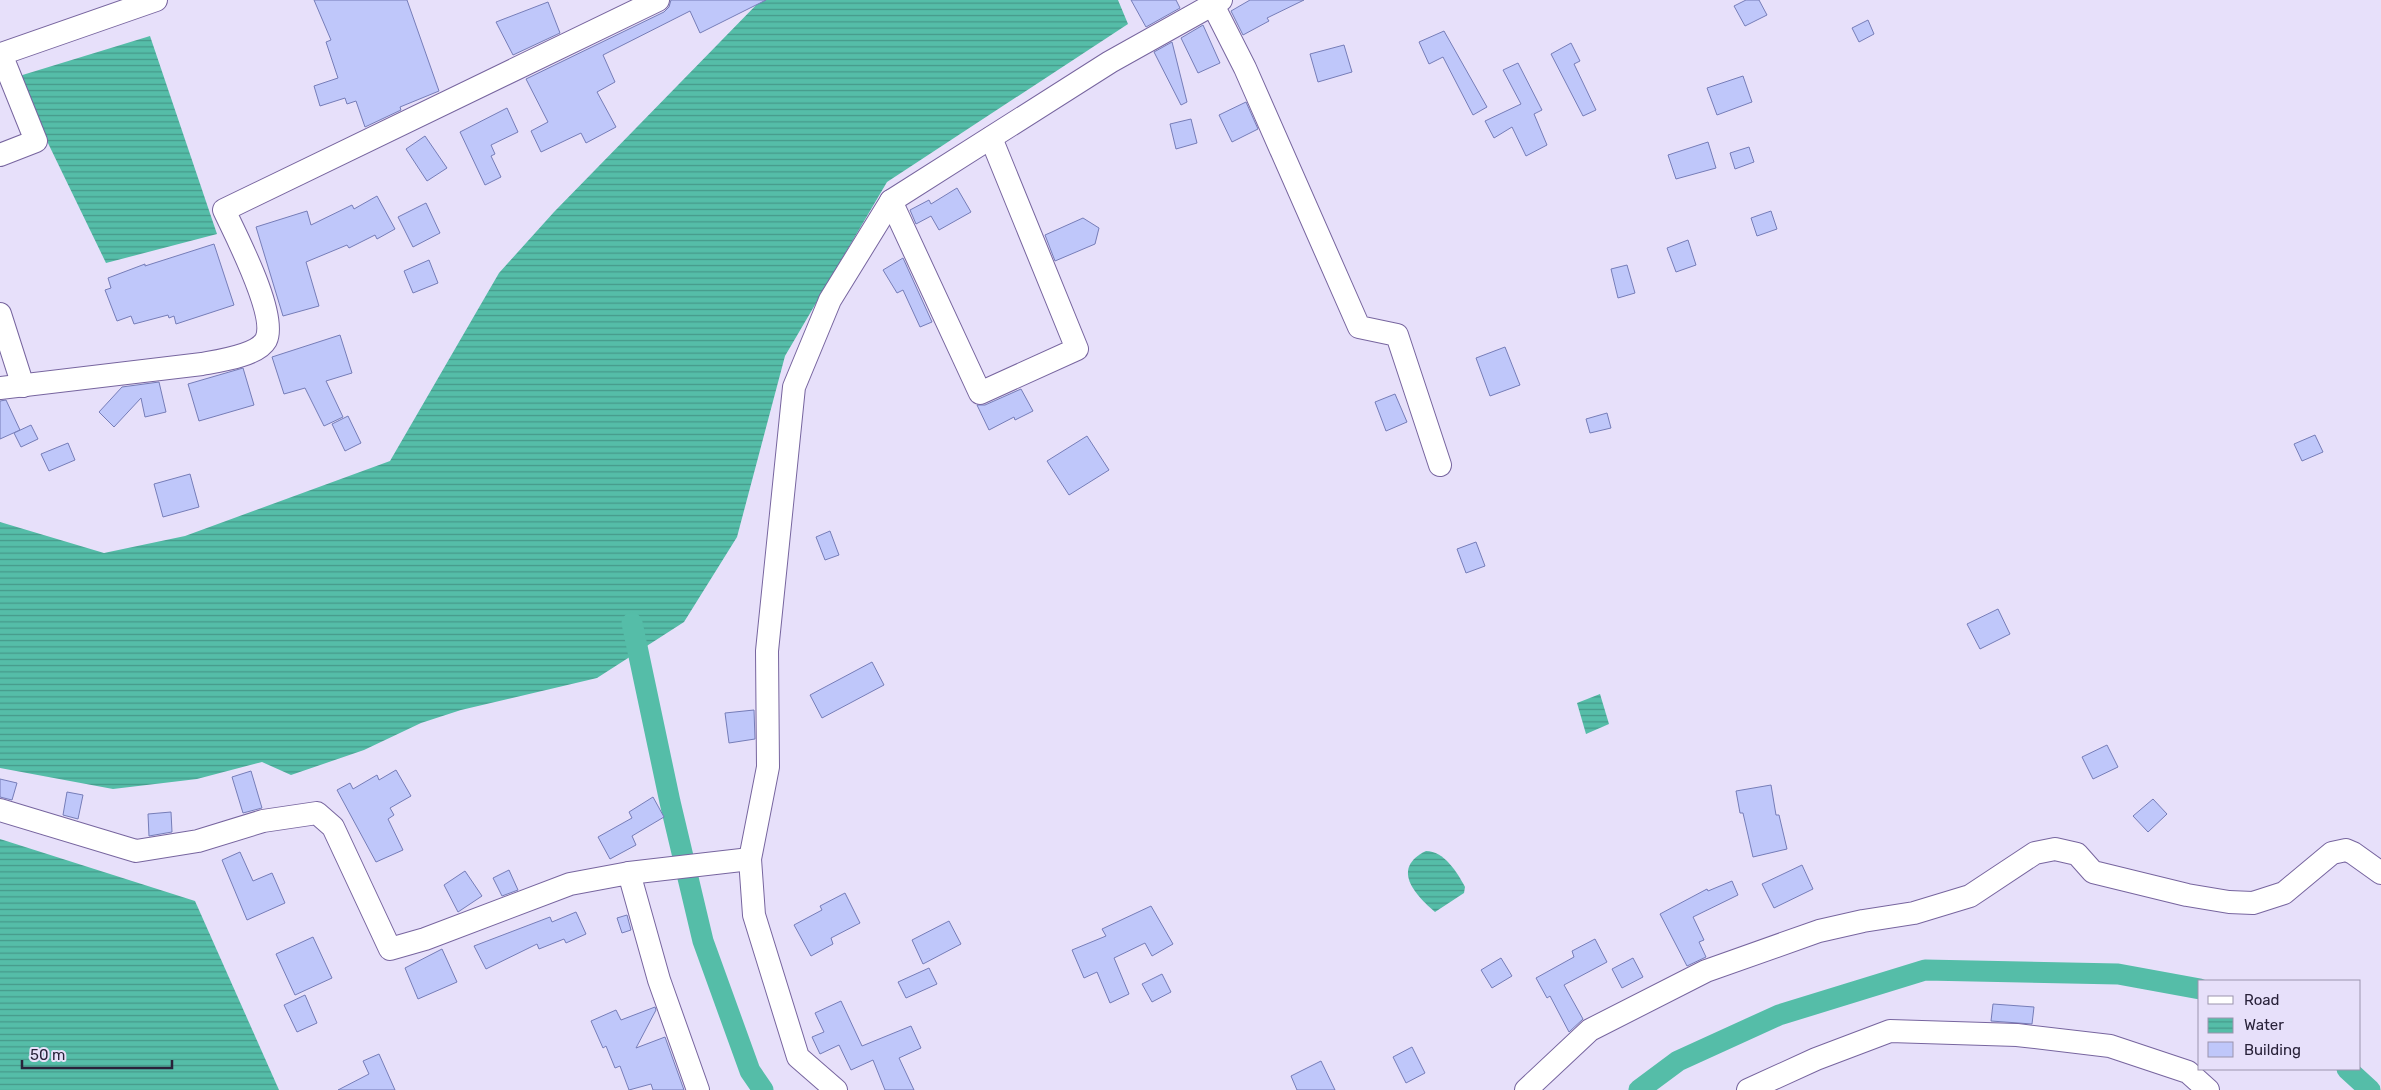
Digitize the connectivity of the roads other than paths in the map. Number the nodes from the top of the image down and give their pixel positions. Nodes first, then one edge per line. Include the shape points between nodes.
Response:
1 (156, 0) edge
2 (658, 0) edge
3 (1217, 2) edge
4 (990, 138) junction
5 (0, 155) edge
6 (891, 201) junction
7 (0, 314) edge
8 (23, 386) junction
9 (0, 388) edge
10 (1440, 465) dead end
11 (0, 810) edge
12 (750, 859) junction
13 (629, 873) junction
14 (2381, 873) edge
15 (698, 1090) edge
16 (836, 1090) edge
17 (1526, 1090) edge
18 (1748, 1090) edge
19 (2208, 1090) edge

1 - 5 street via 1,54 36,141
2 - 8 street via 224,210 254,274 266,311 266,340 258,348 231,359 202,364
3 - 4 street via 1110,62
3 - 10 street via 1359,327 1398,335
4 - 6 street
4 - 6 street via 1076,348 980,393
6 - 12 street via 830,300 794,387 767,651 768,767
7 - 8 street
8 - 9 street
11 - 13 street via 136,851 198,841 263,821 317,813 333,827 390,949 570,884
12 - 13 street
12 - 16 street via 754,915 798,1056
13 - 15 street via 658,980
14 - 17 street via 2346,850 2332,854 2284,893 2253,903 2229,902 2093,872 2077,854 2055,850 2035,853 1970,896 1914,913 1819,931 1706,972 1590,1030
18 - 19 street via 1816,1059 1890,1031 2017,1035 2110,1046 2188,1072

